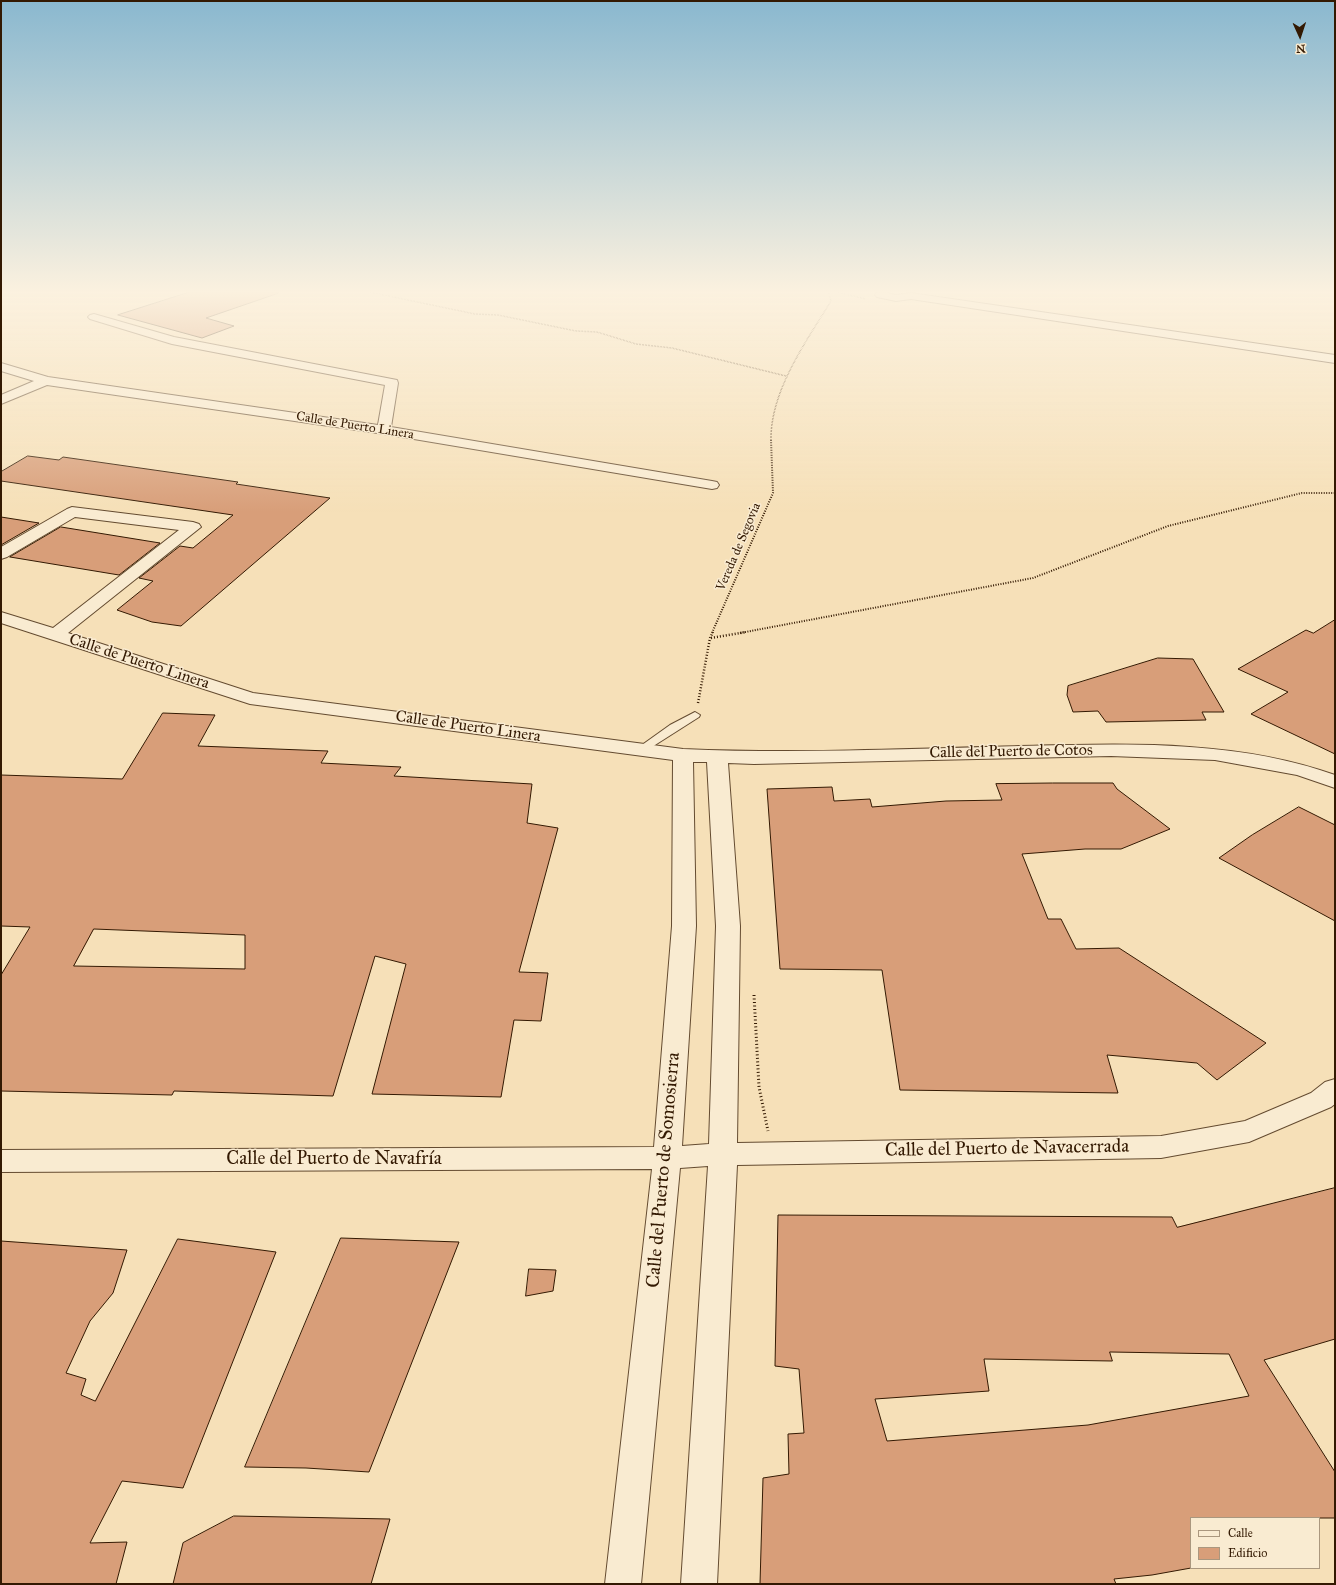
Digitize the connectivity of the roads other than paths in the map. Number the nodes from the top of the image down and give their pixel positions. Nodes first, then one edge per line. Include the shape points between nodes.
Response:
1 (295, 364) edge
2 (1, 367) edge
3 (46, 381) junction
4 (1, 400) edge
5 (384, 430) junction
6 (712, 485) dead end
7 (1, 554) edge
8 (1, 617) edge
9 (55, 635) junction
10 (695, 715) road end
11 (640, 750) junction
12 (683, 755) junction
13 (717, 757) junction
14 (1335, 782) edge
15 (1335, 1089) edge
16 (723, 1154) junction
17 (667, 1158) junction
18 (1, 1160) edge
19 (623, 1584) edge
20 (699, 1584) edge

1 - 5 street via 392,383
2 - 3 street, Calle de Puerto Linera
3 - 4 street
3 - 5 street, Calle de Puerto Linera
5 - 6 street, Calle de Puerto Linera
7 - 9 street via 72,512 193,527
8 - 9 street, Calle de Puerto Linera
9 - 11 street, Calle de Puerto Linera via 250,698
10 - 11 lane
11 - 12 street, Calle de Puerto Linera
12 - 13 street, Calle del Puerto de Cotos
12 - 17 street, Calle del Puerto de Somosierra via 684,926
13 - 14 street, Calle del Puerto de Cotos via 1111,750 1215,754 1302,770
13 - 16 street via 728,926
15 - 16 street, Calle del Puerto de Navacerrada via 1321,1100 1249,1131 1161,1146
16 - 17 street, Calle del Puerto de Navacerrada
16 - 20 street
17 - 18 street, Calle del Puerto de Navafría
17 - 19 street, Calle del Puerto de Somosierra

